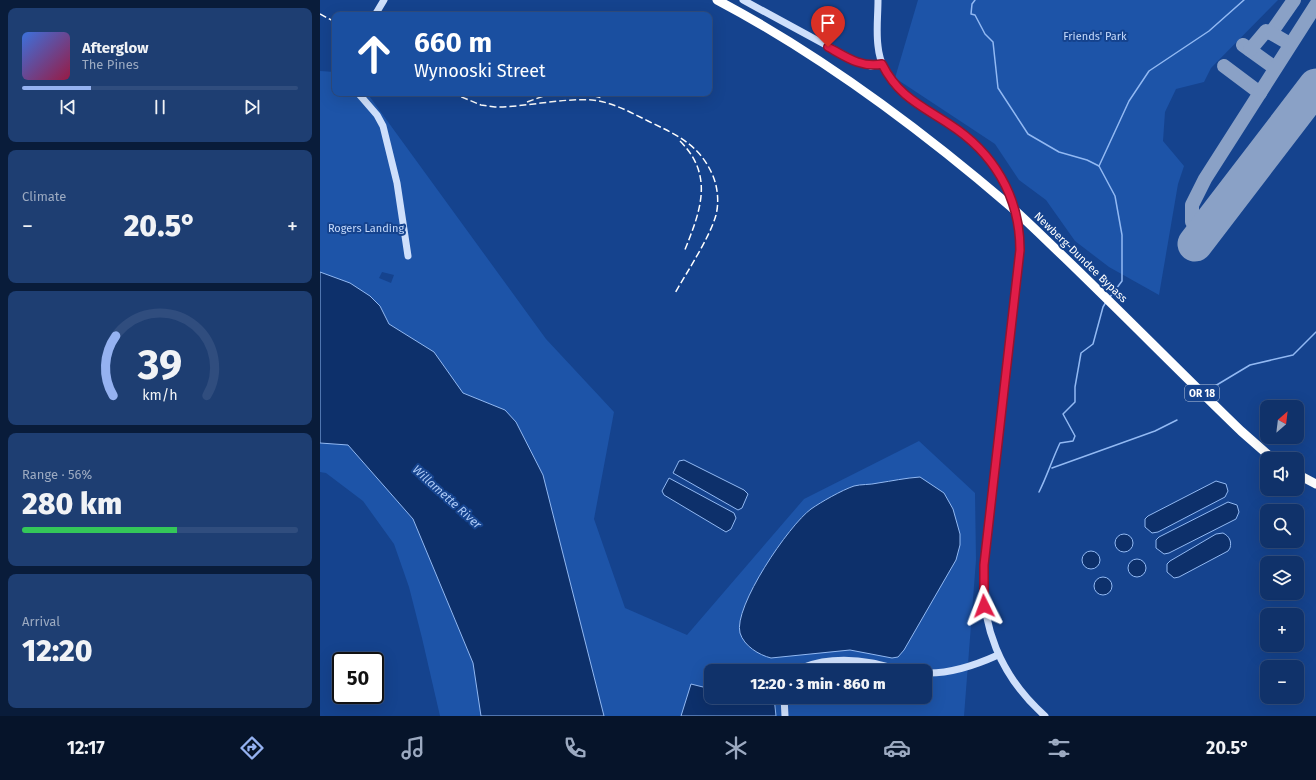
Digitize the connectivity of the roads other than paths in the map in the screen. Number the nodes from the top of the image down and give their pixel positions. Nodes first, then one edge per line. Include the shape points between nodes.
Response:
1 (384, 0) edge
2 (716, 0) edge
3 (743, 0) edge
4 (878, 0) edge
5 (377, 12) edge
6 (882, 64) junction
7 (360, 96) edge
8 (408, 256) dead end
9 (1265, 452) edge
10 (1304, 478) edge
11 (1316, 484) edge
12 (998, 655) junction
13 (812, 664) edge
14 (876, 664) edge
15 (932, 671) edge
16 (784, 704) edge
17 (785, 716) edge
18 (1045, 716) edge

1 - 5 main road
2 - 9 highway, Newberg-Dundee Bypass / OR 18 via 796,46 891,110 982,182
3 - 6 main road via 859,63 871,66
4 - 6 main road via 877,45
6 - 12 main road, bridge via 900,92 949,124 981,150 1007,188 1018,220 1019,262 983,575 986,620
7 - 8 main road via 384,126 397,183
10 - 11 highway
12 - 15 main road via 963,668
12 - 18 main road via 1018,688
13 - 14 main road via 833,661
16 - 17 main road

